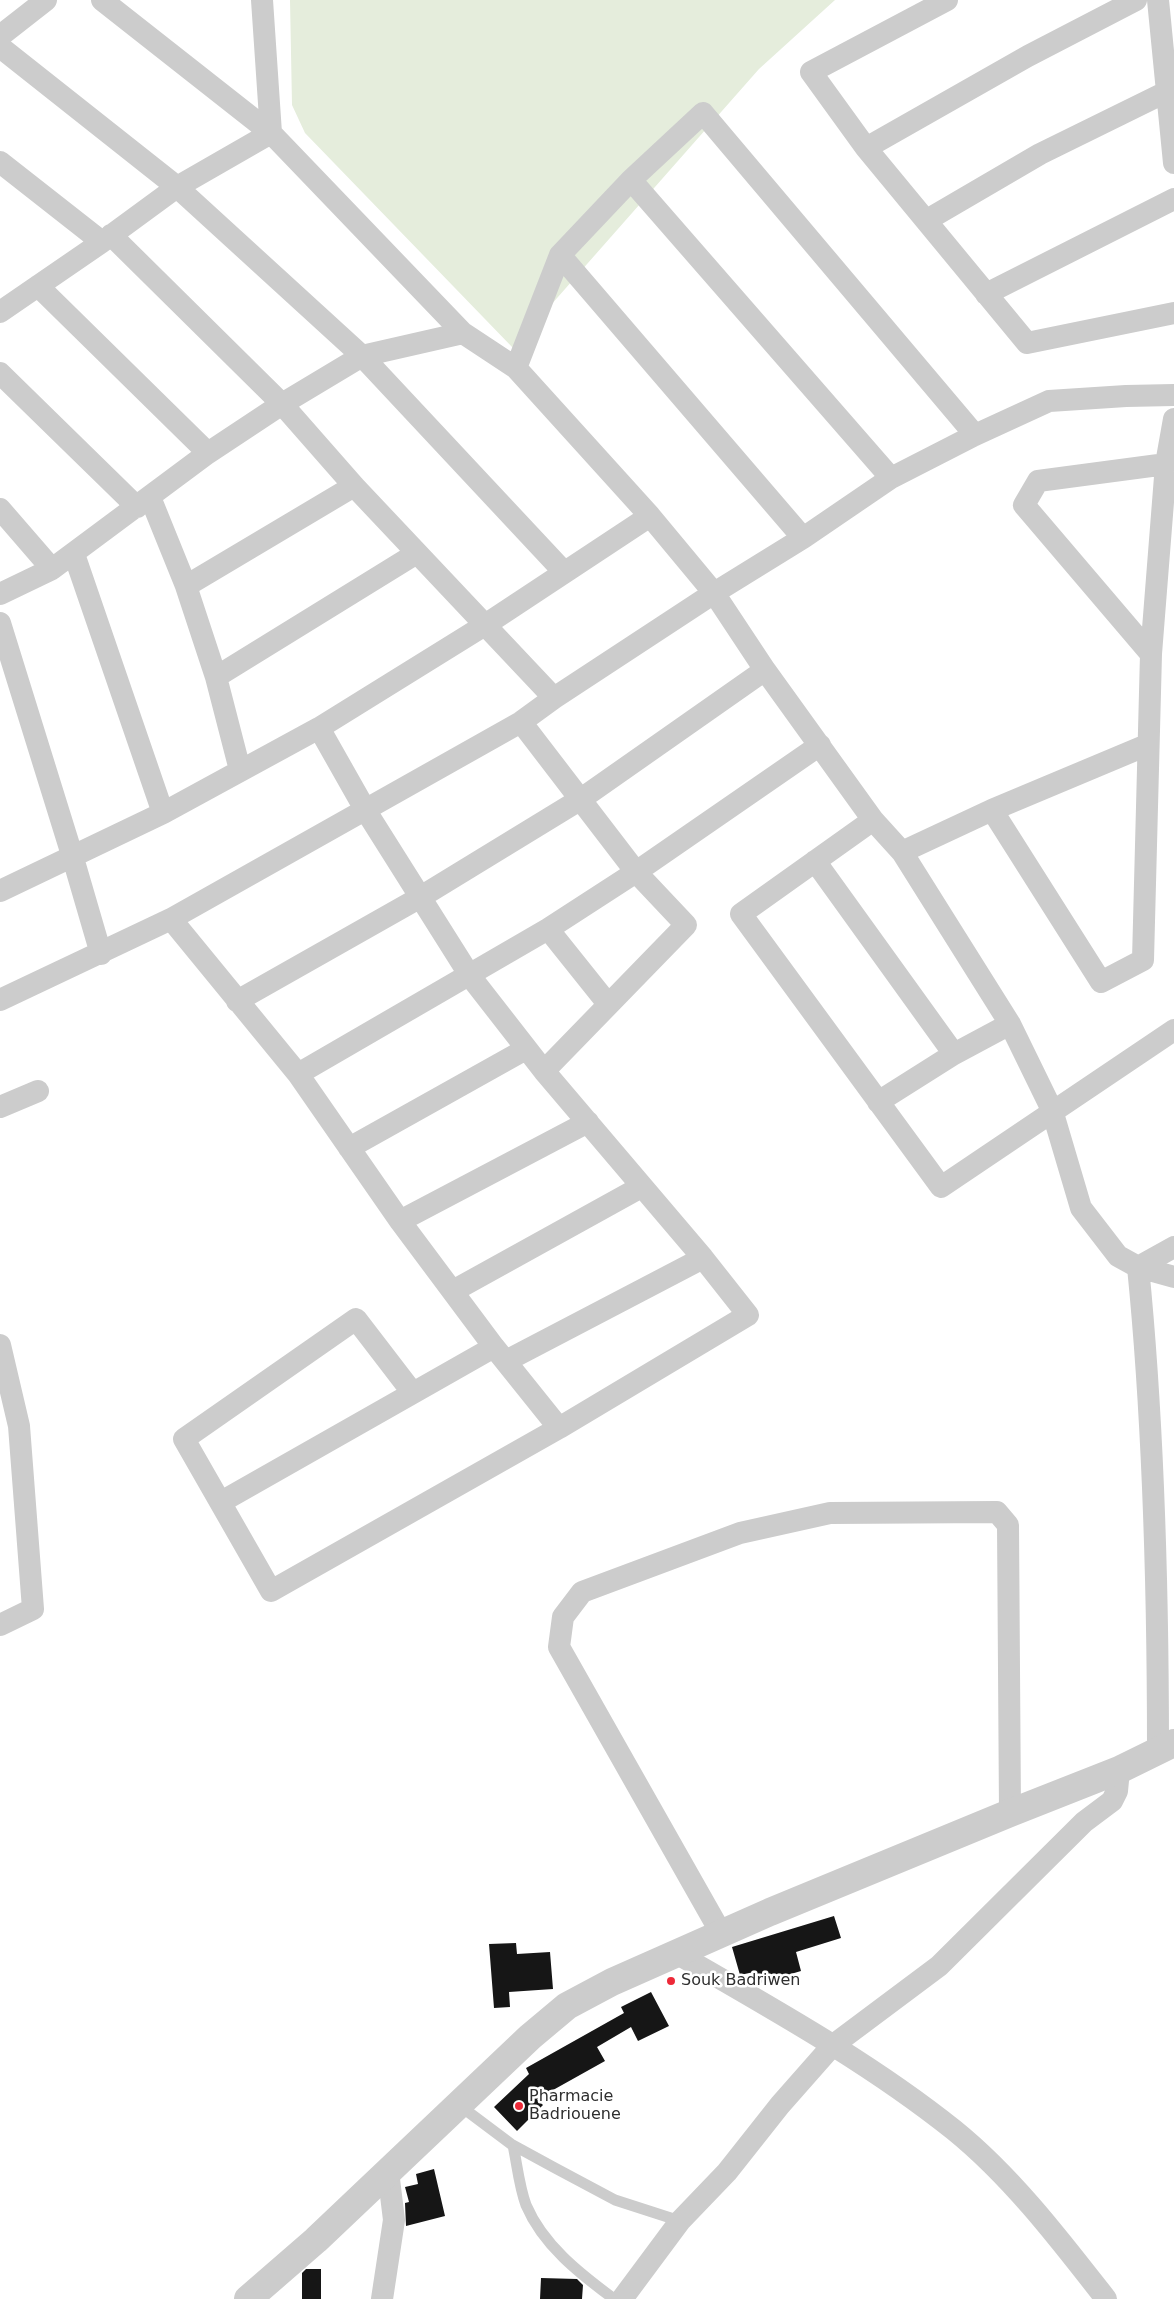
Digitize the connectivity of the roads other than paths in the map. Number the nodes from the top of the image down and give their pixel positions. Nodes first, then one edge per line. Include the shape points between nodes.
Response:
1 (46, 0) edge
2 (102, 0) edge
3 (262, 0) edge
4 (947, 0) edge
5 (1136, 0) edge
6 (1158, 0) edge
7 (0, 36) edge
8 (0, 47) edge
9 (1166, 92) junction
10 (271, 133) junction
11 (866, 148) junction
12 (0, 162) edge
13 (1174, 163) edge
14 (631, 180) junction
15 (177, 187) junction
16 (1174, 199) edge
17 (927, 220) junction
18 (107, 238) junction
19 (560, 255) junction
20 (38, 286) junction
21 (986, 294) junction
22 (0, 312) edge
23 (1174, 313) edge
24 (463, 333) junction
25 (362, 356) junction
26 (516, 368) junction
27 (0, 373) edge
28 (1174, 395) edge
29 (282, 404) junction
30 (1174, 418) edge
31 (975, 435) junction
32 (208, 453) junction
33 (1166, 464) junction
34 (891, 478) junction
35 (354, 486) junction
36 (144, 502) junction
37 (0, 509) edge
38 (650, 516) junction
39 (802, 538) junction
40 (417, 553) junction
41 (74, 554) junction
42 (52, 569) junction
43 (564, 572) junction
44 (186, 586) junction
45 (714, 592) junction
46 (0, 594) edge
47 (0, 622) edge
48 (484, 625) junction
49 (1151, 654) junction
50 (765, 670) junction
51 (216, 677) junction
52 (554, 698) junction
53 (521, 722) junction
54 (319, 728) junction
55 (820, 745) junction
56 (1147, 745) junction
57 (240, 770) junction
58 (581, 799) junction
59 (992, 810) junction
60 (366, 811) junction
61 (163, 813) junction
62 (873, 820) junction
63 (902, 852) junction
64 (73, 858) junction
65 (816, 861) junction
66 (636, 872) junction
67 (0, 891) edge
68 (419, 898) junction
69 (171, 920) junction
70 (548, 929) junction
71 (101, 954) junction
72 (470, 976) junction
73 (0, 1000) edge
74 (237, 1001) junction
75 (608, 1004) junction
76 (1010, 1024) junction
77 (1174, 1030) edge
78 (526, 1049) junction
79 (954, 1054) junction
80 (544, 1071) junction
81 (298, 1074) junction
82 (38, 1092) dead end
83 (878, 1102) junction
84 (0, 1107) edge
85 (1052, 1110) junction
86 (588, 1122) junction
87 (349, 1148) junction
88 (641, 1187) junction
89 (400, 1221) junction
90 (1174, 1247) edge
91 (703, 1258) junction
92 (1138, 1267) junction
93 (1174, 1277) edge
94 (453, 1291) junction
95 (0, 1345) edge
96 (500, 1354) junction
97 (412, 1392) junction
98 (559, 1428) junction
99 (221, 1502) junction
100 (0, 1625) edge
101 (1166, 1746) edge
102 (1119, 1770) junction
103 (1010, 1812) junction
104 (720, 1934) junction
105 (676, 1953) junction
106 (832, 2046) junction
107 (459, 2104) junction
108 (513, 2145) junction
109 (388, 2171) junction
110 (680, 2221) junction
111 (248, 2299) edge
112 (382, 2299) edge
113 (614, 2299) edge
114 (622, 2299) edge
115 (1106, 2299) edge

1 - 7 street
2 - 10 street
3 - 10 street
4 - 11 street via 811,72
5 - 11 street via 1028,56
6 - 9 street
8 - 15 street
9 - 13 street
9 - 17 street via 1040,154
10 - 15 street
10 - 24 street
11 - 17 street
12 - 18 street
14 - 19 street
14 - 31 street via 703,113
14 - 34 street
15 - 18 street
15 - 25 street
16 - 21 street
17 - 21 street
18 - 20 street
18 - 29 street
19 - 26 street
19 - 39 street
20 - 22 street
20 - 32 street
21 - 23 street via 1027,343
24 - 25 street
24 - 26 street
25 - 29 street
25 - 43 street
26 - 38 street
27 - 36 street
28 - 31 street via 1049,402
29 - 32 street
29 - 35 street
30 - 33 street
31 - 34 street
32 - 36 street
33 - 49 street
33 - 49 street via 1038,481 1024,505
34 - 39 street
35 - 40 street
35 - 44 street
36 - 41 street
36 - 44 street
37 - 42 street
38 - 43 street
38 - 45 street
39 - 45 street
40 - 48 street
40 - 51 street
41 - 42 street
41 - 61 street
42 - 46 street
43 - 48 street
44 - 51 street
45 - 50 street
45 - 52 street
47 - 64 street
48 - 52 street
48 - 54 street
49 - 56 street
50 - 55 street
50 - 58 street
51 - 57 street
52 - 53 street
53 - 58 street
53 - 60 street
54 - 57 street
54 - 60 street
55 - 62 street
55 - 66 street
56 - 59 street
56 - 59 street via 1143,960 1101,982
57 - 61 street
58 - 66 street
58 - 68 street
59 - 63 street
60 - 68 street
60 - 69 street
61 - 64 street
62 - 63 street
62 - 65 street
63 - 76 street
64 - 67 street
64 - 71 street
65 - 79 street
65 - 83 street via 741,914
66 - 70 street
66 - 75 street via 686,925
68 - 72 street
68 - 74 street
69 - 71 street
69 - 74 street
70 - 72 street
70 - 75 street
71 - 73 street
72 - 78 street
72 - 81 street
74 - 81 street
75 - 80 street
76 - 79 street
76 - 85 street
77 - 85 street
78 - 80 street
78 - 87 street
79 - 83 street
80 - 86 street
81 - 87 street
82 - 84 street
83 - 85 street via 941,1187
85 - 92 street via 1081,1208 1118,1256
86 - 88 street
86 - 89 street
87 - 89 street
88 - 91 street
88 - 94 street
89 - 94 street
90 - 92 street
91 - 96 street
91 - 98 street via 748,1315
92 - 93 street
92 - 101 street via 1147,1361
94 - 96 street
95 - 100 street via 18,1426 33,1610
96 - 97 street
96 - 98 street
97 - 99 street
97 - 99 street via 356,1319 184,1439
98 - 99 street via 271,1591
101 - 102 street
102 - 103 street
102 - 106 street via 1117,1791 1112,1801 1084,1822 939,1966
103 - 104 street
103 - 104 street via 1008,1525 997,1512 830,1513 740,1533 582,1592 563,1617 559,1647
104 - 105 street
105 - 106 street
105 - 107 street via 566,2006
106 - 110 street via 727,2172
106 - 115 street via 900,2089 955,2131 1006,2180
107 - 108 lane
107 - 109 street
108 - 110 lane via 615,2200
108 - 113 lane via 526,2203 539,2232 570,2264
109 - 111 street
109 - 112 street via 394,2220
110 - 114 street

